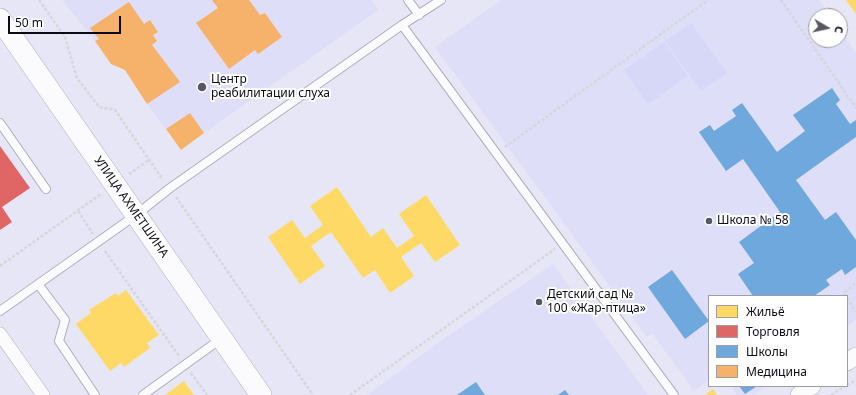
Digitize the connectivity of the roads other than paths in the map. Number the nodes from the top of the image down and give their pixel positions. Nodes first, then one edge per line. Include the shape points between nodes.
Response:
1 (408, 0) edge
2 (441, 0) edge
3 (419, 16) junction
4 (402, 25) junction
5 (5, 30) edge
6 (0, 123) edge
7 (46, 189) dead end
8 (136, 215) junction
9 (38, 284) junction
10 (0, 311) edge
11 (0, 334) edge
12 (222, 338) junction
13 (811, 387) edge
14 (43, 395) edge
15 (95, 395) edge
16 (144, 395) edge
17 (261, 395) edge
18 (674, 395) edge
19 (799, 395) edge

1 - 3 lane
2 - 3 lane
3 - 4 lane
4 - 8 lane via 170,188
4 - 18 lane
5 - 8 street, УЛИЦА АХМЕТШИНА
6 - 7 lane
8 - 9 lane
8 - 12 street, УЛИЦА АХМЕТШИНА
9 - 10 lane
9 - 15 lane via 65,320 59,341
11 - 14 street
12 - 16 lane
12 - 17 street, УЛИЦА АХМЕТШИНА
13 - 19 street

